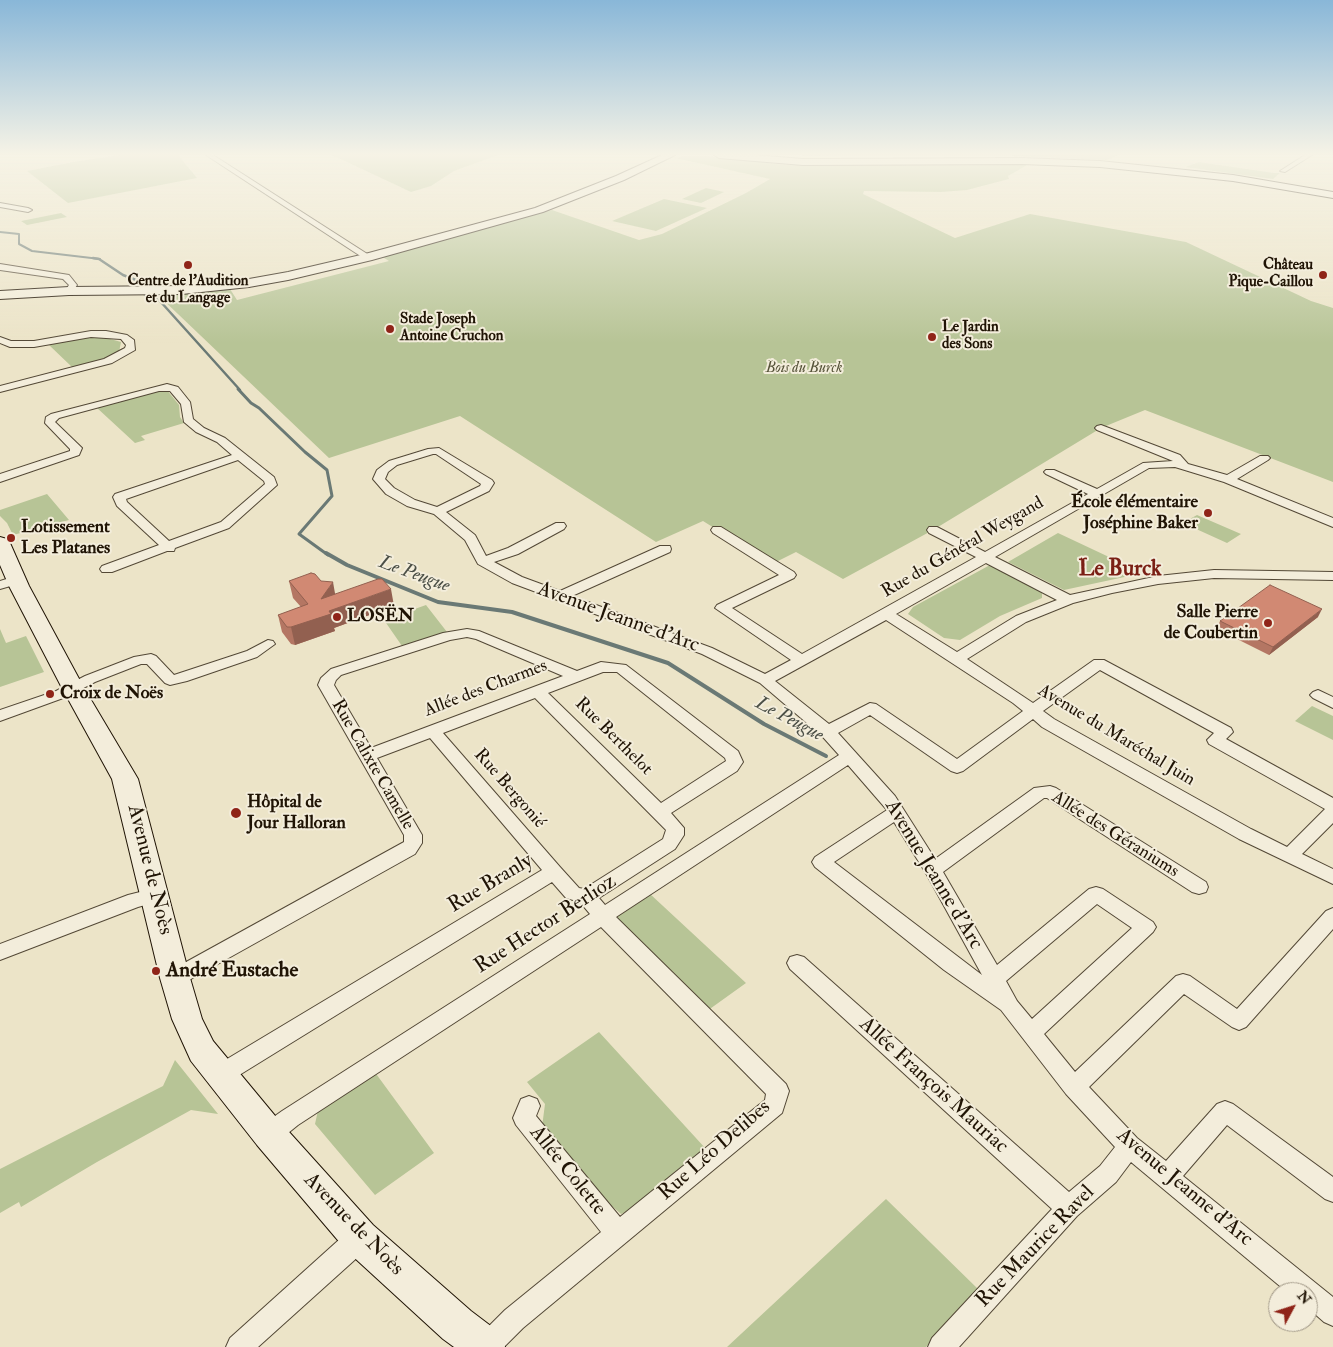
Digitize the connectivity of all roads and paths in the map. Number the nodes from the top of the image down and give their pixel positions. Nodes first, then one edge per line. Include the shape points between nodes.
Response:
1 (307, 218) edge
2 (510, 218) edge
3 (368, 257) junction
4 (0, 267) edge
5 (69, 290) junction
6 (0, 295) edge
7 (0, 340) edge
8 (0, 390) edge
9 (1101, 428) dead end
10 (239, 456) junction
11 (1264, 458) dead end
12 (1184, 466) junction
13 (1050, 472) dead end
14 (0, 478) edge
15 (1228, 480) junction
16 (1097, 494) junction
17 (438, 511) junction
18 (1333, 523) edge
19 (560, 526) dead end
20 (717, 530) dead end
21 (933, 530) dead end
22 (0, 543) edge
23 (169, 548) junction
24 (665, 549) dead end
25 (985, 558) junction
26 (483, 561) junction
27 (106, 570) dead end
28 (1333, 576) edge
29 (8, 582) edge
30 (561, 596) junction
31 (1068, 600) junction
32 (886, 614) junction
33 (268, 644) dead end
34 (956, 659) junction
35 (802, 660) junction
36 (576, 676) junction
37 (765, 680) junction
38 (73, 688) junction
39 (537, 691) junction
40 (1318, 695) dead end
41 (1333, 703) edge
42 (1033, 712) junction
43 (0, 716) edge
44 (433, 731) junction
45 (828, 732) junction
46 (366, 756) junction
47 (850, 756) junction
48 (1333, 806) edge
49 (660, 812) junction
50 (898, 812) junction
51 (1333, 812) edge
52 (1290, 856) junction
53 (934, 870) junction
54 (554, 872) junction
55 (1333, 877) edge
56 (1198, 887) dead end
57 (156, 894) junction
58 (586, 897) junction
59 (604, 916) junction
60 (1333, 916) edge
61 (0, 952) edge
62 (797, 963) dead end
63 (175, 978) junction
64 (994, 979) junction
65 (1010, 1007) junction
66 (1031, 1033) junction
67 (220, 1075) junction
68 (1074, 1087) junction
69 (529, 1106) dead end
70 (269, 1134) junction
71 (1129, 1146) junction
72 (1167, 1177) junction
73 (1333, 1191) edge
74 (1069, 1208) junction
75 (618, 1234) junction
76 (360, 1238) junction
77 (1296, 1282) edge
78 (1318, 1300) edge
79 (1333, 1313) edge
80 (239, 1347) edge
81 (486, 1347) edge
82 (941, 1347) edge

1 - 3 street
2 - 3 main road
3 - 5 main road via 249,283 182,290
4 - 5 street via 66,278 73,285
5 - 6 main road
7 - 8 street via 10,344 34,344 106,334 124,337 131,345 130,350 108,361
9 - 12 street via 1176,457
10 - 14 street via 221,440 188,420 186,404 174,389 158,388 55,416 50,423 76,448 75,453
10 - 23 street via 270,480 271,485 225,525
10 - 23 street via 119,497 121,503
11 - 15 street
12 - 15 street
12 - 16 street, Rue du Général Weygand via 1147,465
13 - 16 street
15 - 18 street
16 - 25 street, Rue du Général Weygand
17 - 17 street via 411,503 390,491 379,479 383,470 394,463 439,451 488,483 485,488
17 - 26 street via 470,538
19 - 26 street via 513,551
20 - 35 street via 789,575 722,608
21 - 25 street
22 - 29 main road, Avenue de Noès
23 - 27 street
24 - 30 street
25 - 31 street
25 - 32 street, Rue du Général Weygand
26 - 30 street, Avenue Jeanne d'Arc via 517,580
28 - 31 street via 1214,574 1158,580
29 - 38 main road, Avenue de Noès
30 - 37 street, Avenue Jeanne d'Arc via 707,651
31 - 34 street via 1021,619
32 - 34 street, Avenue du Maréchal Juin
32 - 35 street, Rue du Général Weygand
33 - 38 street via 252,654 182,678 170,680 151,659 139,660
34 - 42 street, Avenue du Maréchal Juin
35 - 37 street, Rue du Général Weygand
36 - 39 street, Allée des Charmes
36 - 46 street, Rue Calixte Camelle via 479,635 467,633 448,636 336,672 328,678 326,685
36 - 49 street, Allée des Charmes via 602,666 621,668 732,755 735,762 731,767
37 - 45 street, Avenue Jeanne d'Arc
38 - 43 street
38 - 57 main road, Avenue de Noès via 126,779
39 - 44 street, Allée des Charmes
39 - 49 street, Rue Berthelot
40 - 41 street
42 - 45 street via 957,766 870,708
42 - 48 street via 1099,663 1225,732 1215,740
42 - 52 street, Avenue du Maréchal Juin via 1202,811
44 - 46 street, Allée des Charmes
44 - 54 street, Rue Bergonié
45 - 47 street, Avenue Jeanne d'Arc
46 - 63 street, Rue Calixte Camelle via 413,835 409,849
47 - 50 street, Avenue Jeanne d'Arc
47 - 59 street, Rue Hector Berlioz
49 - 58 street via 675,828 669,844
50 - 53 street, Avenue Jeanne d'Arc
50 - 65 street via 821,862
51 - 52 street
52 - 55 street, Avenue du Maréchal Juin
53 - 56 street, Allée des Géraniums via 1040,792 1050,792
53 - 64 street, Avenue Jeanne d'Arc
54 - 58 street, Rue Branly via 573,893
54 - 67 street, Rue Branly
57 - 61 street
57 - 63 main road, Avenue de Noès
58 - 59 street, Rue Léo Delibes
59 - 70 street, Rue Hector Berlioz
59 - 75 street, Rue Léo Delibes via 778,1091 774,1106
60 - 68 street via 1240,1021 1183,982
62 - 74 street, Allée François Mauriac
63 - 67 main road, Avenue de Noès via 187,1019 202,1051
64 - 65 street, Avenue Jeanne d'Arc
64 - 66 street via 1096,894 1146,927
65 - 66 street, Avenue Jeanne d'Arc
66 - 68 street, Avenue Jeanne d'Arc
67 - 70 main road, Avenue de Noès
68 - 71 street, Avenue Jeanne d'Arc
69 - 75 street, Allée Colette via 524,1118
70 - 76 main road, Avenue de Noès
71 - 72 street, Avenue Jeanne d'Arc
71 - 74 street, Rue Maurice Ravel via 1108,1174
72 - 73 street via 1225,1111
72 - 77 street, Avenue Jeanne d'Arc
74 - 82 street, Rue Maurice Ravel
75 - 81 street, Rue Léo Delibes via 514,1319
76 - 80 street
76 - 81 main road, Avenue de Noès
78 - 79 street, Avenue Jeanne d'Arc

